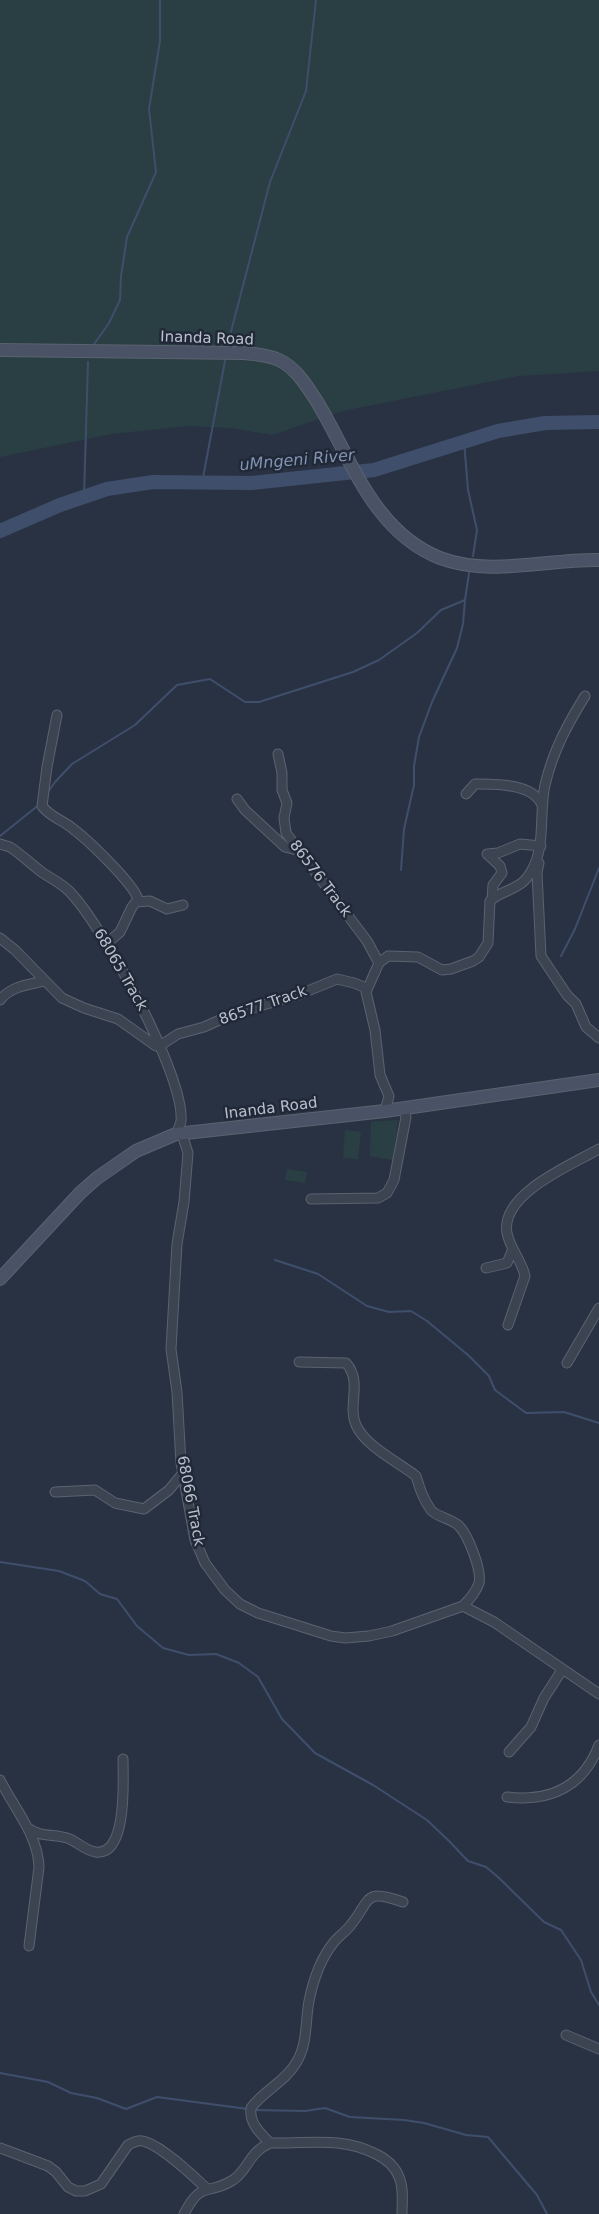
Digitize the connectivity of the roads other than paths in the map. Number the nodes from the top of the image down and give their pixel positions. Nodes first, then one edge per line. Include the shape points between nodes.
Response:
1 (0, 350) edge
2 (599, 560) edge
3 (585, 696) dead end
4 (57, 715) dead end
5 (278, 754) dead end
6 (466, 794) dead end
7 (237, 800) dead end
8 (542, 806) junction
9 (0, 844) edge
10 (540, 850) junction
11 (300, 851) junction
12 (492, 899) junction
13 (136, 902) junction
14 (183, 905) dead end
15 (0, 938) edge
16 (106, 944) junction
17 (380, 963) junction
18 (44, 981) junction
19 (366, 988) junction
20 (0, 1000) edge
21 (599, 1038) edge
22 (161, 1046) junction
23 (599, 1080) edge
24 (403, 1108) junction
25 (385, 1111) junction
26 (179, 1134) junction
27 (599, 1149) edge
28 (311, 1199) dead end
29 (512, 1251) junction
30 (486, 1268) dead end
31 (0, 1279) edge
32 (599, 1308) edge
33 (508, 1325) dead end
34 (299, 1362) dead end
35 (567, 1364) dead end
36 (183, 1473) junction
37 (56, 1492) dead end
38 (463, 1606) junction
39 (562, 1670) junction
40 (597, 1693) edge
41 (599, 1702) edge
42 (599, 1745) edge
43 (509, 1752) dead end
44 (123, 1759) dead end
45 (0, 1780) edge
46 (507, 1797) dead end
47 (28, 1828) junction
48 (403, 1902) dead end
49 (29, 1946) dead end
50 (566, 2035) dead end
51 (599, 2049) edge
52 (270, 2143) junction
53 (0, 2148) edge
54 (206, 2188) junction
55 (184, 2214) edge
56 (402, 2214) edge

1 - 2 street, Inanda Road via 243,353 279,360 300,377 381,514 396,531 426,551 474,566
3 - 8 street via 562,734
4 - 13 street via 42,806 80,834 121,875 136,893
5 - 11 street, 86576 Track via 287,803 286,833
6 - 8 street via 475,784 505,784 534,795
7 - 11 street via 285,847
8 - 10 street
9 - 16 street, 68065 Track via 16,851 69,890
10 - 12 street via 525,880
10 - 12 street via 520,844 487,854 502,873 494,885
10 - 21 street via 537,873 541,956 576,1004 586,1026
11 - 17 street, 86576 Track
12 - 17 street via 488,943 473,961 446,970 410,956 390,955
13 - 14 street via 152,902 167,909
13 - 16 street via 120,932
15 - 18 street
16 - 22 street, 68065 Track
17 - 19 street
18 - 20 street via 14,988
18 - 22 street via 62,998 118,1019
19 - 22 street, 86577 Track via 337,979 251,1007 178,1035
19 - 25 street via 380,1075 389,1096
22 - 26 street, 68065 Track via 180,1109
23 - 24 street, Inanda Road
24 - 25 street, Inanda Road
24 - 28 street via 406,1117 398,1166 387,1193 378,1198
25 - 26 street, Inanda Road
26 - 31 street, Inanda Road via 136,1151 97,1178
26 - 36 street, 68066 Track via 188,1153 177,1244 171,1349
27 - 29 street via 529,1190 517,1202 508,1216
29 - 30 street via 507,1263
29 - 33 street via 525,1279
32 - 35 street
34 - 38 street via 346,1363 352,1370 354,1422 361,1433 415,1475 420,1493 432,1511 463,1530 480,1581
36 - 37 street via 144,1509 115,1503 95,1490
36 - 38 street, 68066 Track via 195,1540 205,1563 225,1590 258,1613 331,1635 355,1638 392,1631
38 - 39 street via 495,1622
39 - 40 street
39 - 43 street via 531,1727
40 - 41 street
42 - 46 street via 573,1784 542,1797
44 - 47 street via 122,1818 108,1848 94,1852 68,1838 37,1834
45 - 47 street
47 - 49 street via 39,1867
48 - 52 street via 382,1895 372,1897 325,1957 309,2000 301,2054 289,2073 251,2108 253,2124
50 - 51 street
52 - 54 street via 252,2155 233,2180
52 - 56 street via 340,2142 378,2155 400,2178
53 - 54 street via 48,2166 68,2187 80,2191 101,2184 128,2145 145,2141
54 - 55 street via 195,2196

